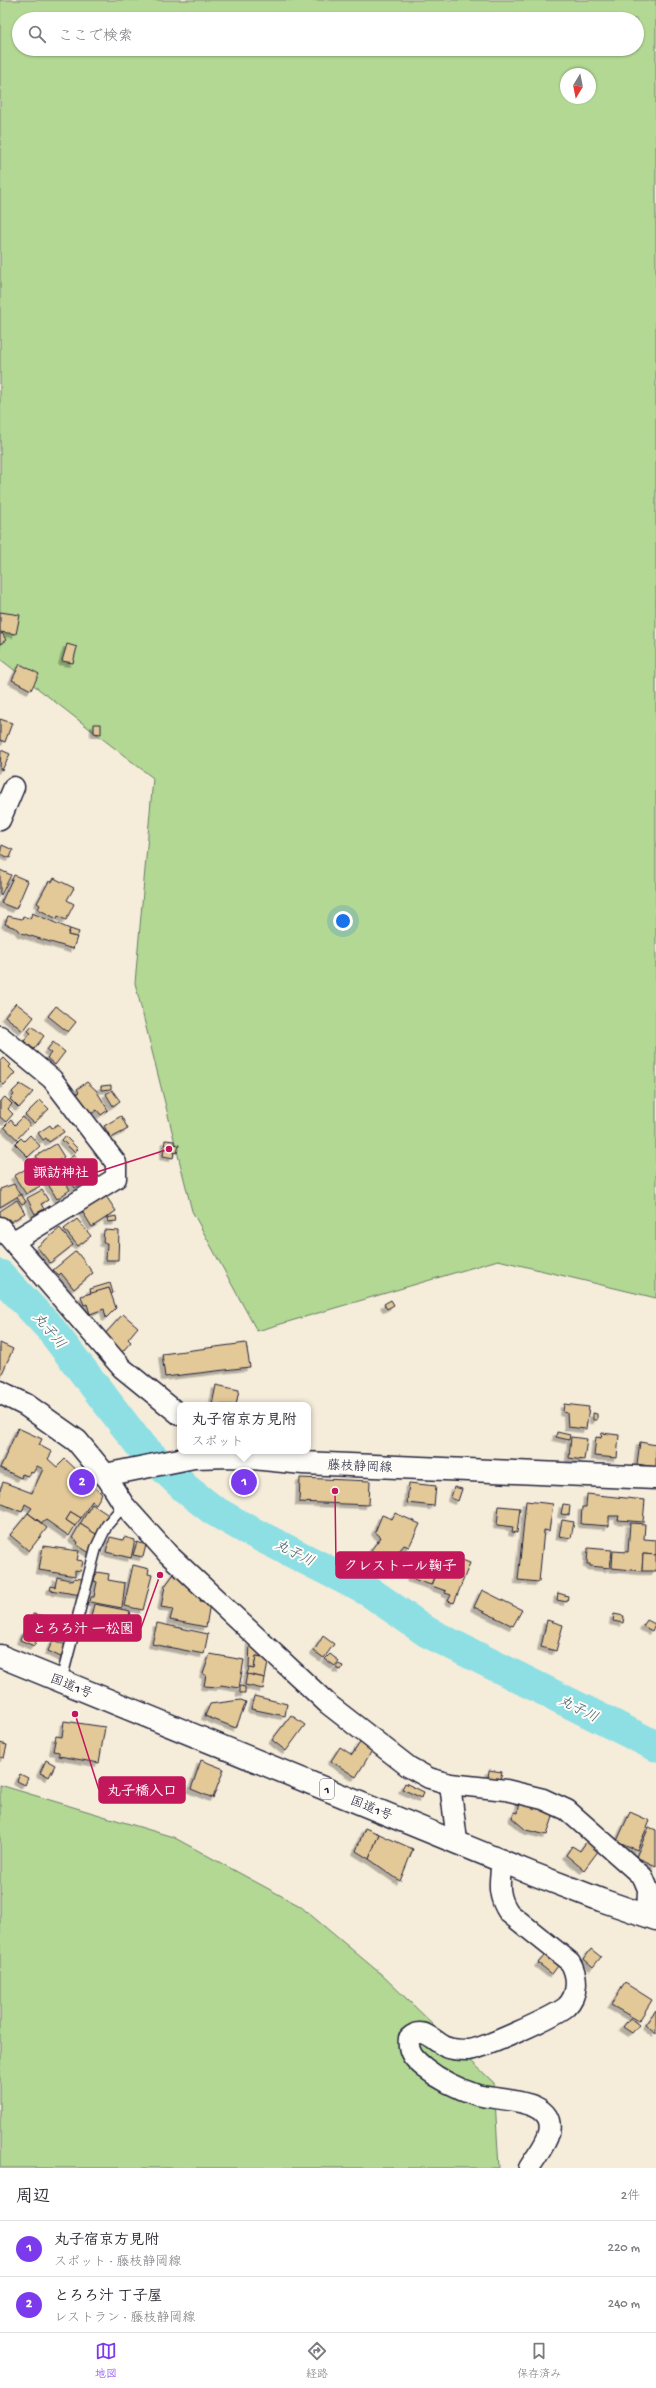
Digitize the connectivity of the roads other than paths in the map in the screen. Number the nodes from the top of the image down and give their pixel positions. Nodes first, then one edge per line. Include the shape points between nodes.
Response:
1 (14, 787) dead end
2 (0, 820) edge
3 (0, 1036) edge
4 (7, 1234) edge
5 (0, 1392) edge
6 (177, 1413) edge
7 (205, 1455) edge
8 (105, 1475) junction
9 (656, 1478) edge
10 (124, 1505) junction
11 (0, 1656) edge
12 (61, 1681) junction
13 (450, 1784) junction
14 (457, 1841) junction
15 (502, 1860) junction
16 (651, 1917) edge
17 (529, 2168) edge

1 - 2 street
3 - 4 street via 52,1079 116,1163 116,1178
4 - 6 street via 122,1368
5 - 8 main road via 26,1405 77,1441
7 - 8 main road, 藤枝静岡線
7 - 9 main road, 藤枝静岡線
8 - 10 street
10 - 12 lane via 107,1525 96,1548
10 - 13 street via 168,1554 328,1704 409,1767 428,1778
11 - 12 main road, 国道1号 / 1
12 - 14 main road, 国道1号 / 1
13 - 14 street
13 - 16 street via 506,1790 543,1799 567,1810 643,1877 648,1889
14 - 15 main road, 国道1号 / 1
15 - 16 main road, 国道1号 / 1
15 - 17 street via 499,1893 502,1902 509,1912 570,1962 576,1972 573,1996 566,2006 554,2013 485,2046 469,2050 447,2047 420,2032 409,2038 408,2045 416,2061 458,2088 479,2095 532,2104 541,2110 546,2117 548,2134

